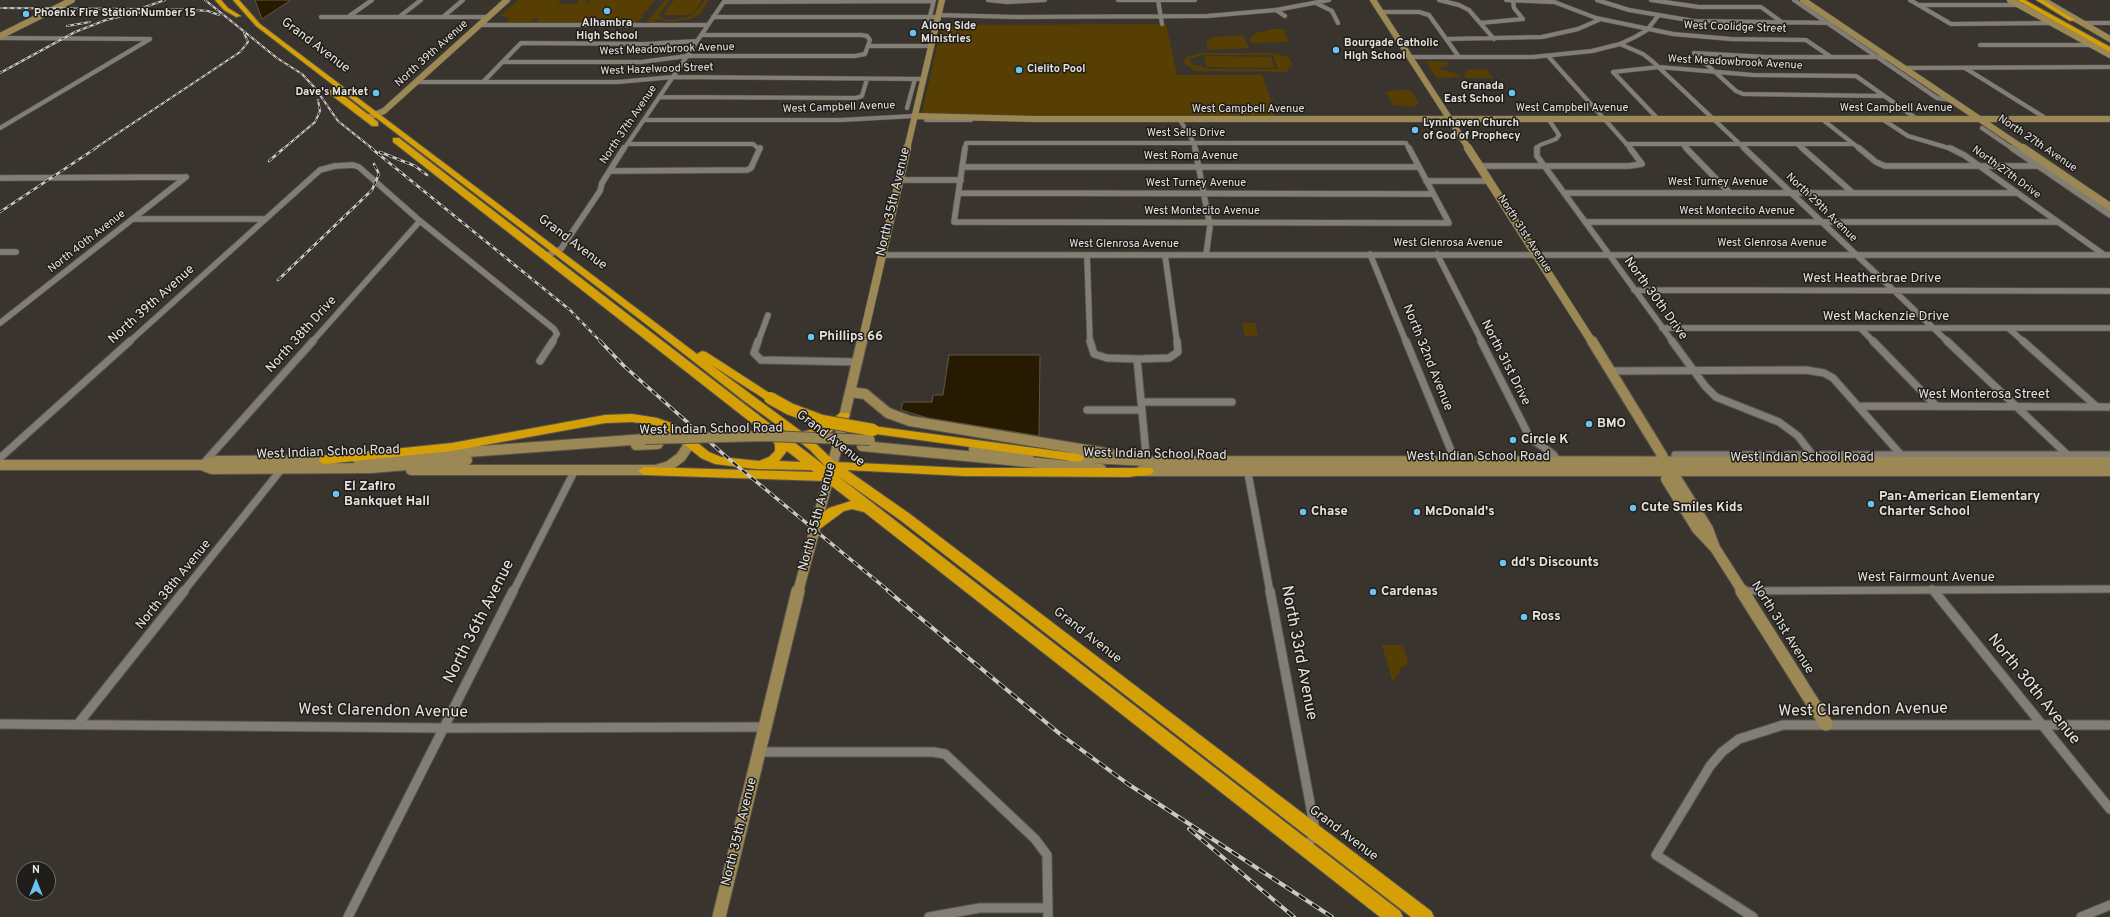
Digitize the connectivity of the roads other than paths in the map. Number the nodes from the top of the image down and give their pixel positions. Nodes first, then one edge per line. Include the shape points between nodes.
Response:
1 (72, 0) edge
2 (218, 0) edge
3 (226, 0) edge
4 (236, 0) edge
5 (245, 0) edge
6 (372, 0) edge
7 (421, 0) edge
8 (463, 0) edge
9 (507, 0) edge
10 (942, 0) edge
11 (1045, 0) edge
12 (1118, 0) edge
13 (1158, 0) edge
14 (1194, 0) edge
15 (1329, 0) edge
16 (1373, 0) edge
17 (1439, 0) edge
18 (1506, 0) edge
19 (1597, 0) edge
20 (1651, 0) edge
21 (1794, 0) edge
22 (1803, 0) edge
23 (1910, 0) edge
24 (2012, 0) edge
25 (2028, 0) edge
26 (2031, 0) edge
27 (2039, 0) edge
28 (2043, 0) edge
29 (725, 1) edge
30 (934, 1) edge
31 (988, 1) edge
32 (1513, 1) junction
33 (1550, 1) edge
34 (2021, 2) edge
35 (1316, 3) junction
36 (1919, 5) junction
37 (1276, 10) junction
38 (1380, 12) junction
39 (238, 16) junction
40 (938, 16) junction
41 (1286, 16) dead end
42 (1658, 16) junction
43 (321, 17) dead end
44 (348, 17) junction
45 (399, 17) junction
46 (443, 17) junction
47 (488, 17) junction
48 (713, 17) junction
49 (1161, 17) junction
50 (250, 18) junction
51 (930, 19) junction
52 (1601, 19) junction
53 (1338, 23) dead end
54 (1480, 23) junction
55 (1784, 23) junction
56 (1827, 23) junction
57 (1836, 23) junction
58 (2054, 23) junction
59 (2082, 23) junction
60 (2110, 23) edge
61 (1162, 24) dead end
62 (479, 25) junction
63 (708, 25) junction
64 (2071, 28) junction
65 (1647, 30) junction
66 (701, 35) junction
67 (2095, 35) junction
68 (0, 37) edge
69 (1446, 39) junction
70 (1494, 39) junction
71 (2110, 39) edge
72 (697, 41) junction
73 (1620, 44) junction
74 (1980, 45) dead end
75 (2092, 45) junction
76 (869, 46) junction
77 (930, 46) junction
78 (2110, 47) edge
79 (2110, 55) edge
80 (687, 56) junction
81 (1548, 56) junction
82 (1410, 57) junction
83 (1459, 57) junction
84 (1831, 57) junction
85 (1878, 57) junction
86 (1887, 57) junction
87 (503, 62) junction
88 (1659, 67) junction
89 (2110, 67) edge
90 (1904, 68) junction
91 (1965, 68) junction
92 (1714, 72) junction
93 (673, 77) junction
94 (867, 79) junction
95 (915, 79) junction
96 (923, 79) junction
97 (417, 82) junction
98 (483, 82) junction
99 (1884, 96) junction
100 (659, 97) junction
101 (1951, 100) junction
102 (907, 108) dead end
103 (377, 115) junction
104 (914, 116) junction
105 (367, 118) junction
106 (1658, 119) junction
107 (1882, 119) junction
108 (1917, 119) junction
109 (1980, 119) junction
110 (2047, 119) junction
111 (2110, 119) edge
112 (644, 120) junction
113 (926, 120) dead end
114 (1033, 120) junction
115 (1180, 120) junction
116 (1450, 120) junction
117 (1549, 120) junction
118 (1604, 120) junction
119 (1714, 120) junction
120 (1823, 120) junction
121 (0, 128) edge
122 (1982, 128) dead end
123 (1194, 143) junction
124 (627, 144) junction
125 (1626, 144) junction
126 (1682, 144) junction
127 (1740, 144) junction
128 (1797, 144) junction
129 (1854, 144) junction
130 (1480, 166) junction
131 (1544, 166) junction
132 (1979, 166) junction
133 (2038, 166) junction
134 (2050, 166) junction
135 (1199, 167) junction
136 (1419, 167) junction
137 (962, 168) junction
138 (610, 171) junction
139 (0, 178) edge
140 (459, 178) junction
141 (900, 180) junction
142 (960, 180) junction
143 (449, 181) junction
144 (1426, 181) junction
145 (1489, 181) junction
146 (959, 193) junction
147 (1564, 193) junction
148 (1730, 193) junction
149 (1791, 193) junction
150 (1853, 193) junction
151 (2016, 193) junction
152 (1204, 194) junction
153 (1434, 194) junction
154 (2110, 207) edge
155 (2110, 215) edge
156 (133, 219) junction
157 (265, 219) junction
158 (420, 220) junction
159 (1210, 222) junction
160 (1585, 222) junction
161 (1822, 222) junction
162 (2057, 222) junction
163 (0, 252) edge
164 (16, 252) dead end
165 (557, 252) junction
166 (1086, 254) junction
167 (1165, 254) junction
168 (1206, 254) junction
169 (1370, 254) junction
170 (1437, 254) junction
171 (1537, 254) junction
172 (1609, 254) junction
173 (1855, 254) junction
174 (882, 255) junction
175 (2104, 255) junction
176 (2110, 255) edge
177 (546, 256) junction
178 (2110, 259) edge
179 (1634, 290) junction
180 (1894, 290) junction
181 (2110, 291) edge
182 (768, 315) dead end
183 (646, 319) junction
184 (630, 321) junction
185 (0, 323) edge
186 (1662, 328) junction
187 (1860, 328) junction
188 (1934, 328) junction
189 (2008, 328) junction
190 (2110, 328) edge
191 (667, 336) junction
192 (1137, 359) junction
193 (540, 361) dead end
194 (857, 362) junction
195 (1611, 371) junction
196 (1693, 371) junction
197 (736, 389) junction
198 (850, 392) junction
199 (724, 395) junction
200 (1141, 402) junction
201 (1232, 402) dead end
202 (1858, 406) junction
203 (1936, 406) junction
204 (2016, 406) junction
205 (2097, 407) junction
206 (2110, 407) edge
207 (1087, 410) dead end
208 (1142, 410) junction
209 (844, 415) junction
210 (795, 432) junction
211 (774, 434) junction
212 (686, 439) junction
213 (868, 439) junction
214 (1675, 455) dead end
215 (2110, 456) edge
216 (0, 458) edge
217 (1079, 458) joint
218 (1815, 458) junction
219 (1903, 458) junction
220 (2071, 459) junction
221 (325, 460) junction
222 (1246, 461) junction
223 (1455, 461) junction
224 (1558, 461) junction
225 (1664, 461) junction
226 (2110, 462) edge
227 (286, 464) junction
228 (0, 465) edge
229 (202, 465) junction
230 (756, 465) junction
231 (815, 466) junction
232 (1147, 466) junction
233 (371, 468) junction
234 (859, 468) junction
235 (880, 469) junction
236 (575, 470) junction
237 (2084, 470) junction
238 (644, 471) junction
239 (1565, 471) junction
240 (2110, 471) edge
241 (831, 472) junction
242 (1248, 472) junction
243 (1459, 472) junction
244 (1668, 472) junction
245 (1915, 472) junction
246 (845, 473) junction
247 (870, 492) junction
248 (876, 513) junction
249 (816, 525) junction
250 (1932, 589) junction
251 (2110, 589) edge
252 (1742, 591) junction
253 (1049, 628) junction
254 (1036, 637) junction
255 (0, 724) edge
256 (78, 724) junction
257 (1826, 724) junction
258 (2041, 725) junction
259 (2110, 725) edge
260 (765, 727) junction
261 (444, 728) junction
262 (759, 752) junction
263 (2110, 809) edge
264 (1311, 841) junction
265 (2110, 905) edge
266 (1048, 913) edge
267 (348, 917) edge
268 (719, 917) edge
269 (929, 917) edge
270 (1394, 917) edge
271 (1425, 917) edge
272 (1753, 917) edge
273 (2081, 917) edge

1 - 68 main road
2 - 39 highway via 226,9
3 - 39 highway, Grand Avenue
4 - 50 highway, Grand Avenue
5 - 50 highway
6 - 44 street
7 - 45 street
8 - 46 street
9 - 47 main road, North 39th Avenue
10 - 40 main road, North 35th Avenue
11 - 31 street
12 - 13 street
13 - 14 street
13 - 49 street
15 - 35 street
16 - 38 main road, North 31st Avenue
17 - 54 street via 1469,10
18 - 32 street, West Coolidge Street
19 - 42 street
20 - 55 street via 1699,7 1761,7
21 - 56 street, North 27th Avenue
22 - 57 main road, North 27th Avenue
23 - 36 street
24 - 34 main road
24 - 64 highway
25 - 78 highway
26 - 67 highway
27 - 67 highway
28 - 59 main road
29 - 30 street
29 - 48 street, North 37th Avenue
30 - 51 street
32 - 33 street, West Coolidge Street
32 - 54 street via 1514,8 1523,19
33 - 52 street, West Coolidge Street
34 - 36 street
34 - 58 main road
34 - 64 highway
34 - 78 highway
35 - 37 street
35 - 53 street via 1332,11
36 - 58 street via 1951,24
37 - 41 street
37 - 49 street
38 - 69 street via 1427,14
38 - 82 main road, North 31st Avenue
39 - 105 highway, Grand Avenue
40 - 49 street
40 - 51 street
40 - 77 main road, North 35th Avenue
42 - 55 street via 1716,23
42 - 65 street
43 - 44 street
44 - 45 street
45 - 46 street
46 - 47 street
47 - 62 main road, North 39th Avenue
48 - 51 street
48 - 63 street, North 37th Avenue
49 - 61 street
50 - 103 highway, Grand Avenue
52 - 65 street, West Coolidge Street
52 - 70 street via 1560,34
54 - 70 street
55 - 56 street
56 - 57 street
56 - 85 street, North 27th Avenue
57 - 86 main road, North 27th Avenue
58 - 75 main road
59 - 60 street
59 - 71 main road
62 - 63 street
62 - 97 main road, North 39th Avenue
63 - 66 street, North 37th Avenue
64 - 78 highway
65 - 73 street
65 - 84 street, West Coolidge Street via 1731,39 1806,40
66 - 72 street, North 37th Avenue
66 - 76 street via 867,36 870,38
67 - 78 highway
68 - 121 street via 150,39
69 - 70 street
69 - 83 street
72 - 80 street, North 37th Avenue
72 - 87 street via 645,44 521,43
73 - 81 street via 1592,51
73 - 88 street, North 29th Avenue via 1642,54
74 - 75 street
75 - 79 main road
76 - 77 street
76 - 80 street, West Meadowbrook Avenue via 865,54 855,56
77 - 96 main road, North 35th Avenue
80 - 87 street, West Meadowbrook Avenue via 641,62
80 - 93 street, North 37th Avenue
81 - 83 street
81 - 118 street
82 - 83 street
82 - 116 main road, North 31st Avenue
84 - 85 street
84 - 92 street via 1694,53
85 - 86 street
85 - 101 street, North 27th Avenue via 1938,98
86 - 90 main road, North 27th Avenue
87 - 98 street
88 - 92 street, West Meadowbrook Avenue
88 - 106 street, West Meadowbrook Avenue via 1613,72
88 - 119 street, North 29th Avenue
89 - 91 street
90 - 91 street
90 - 101 main road, North 27th Avenue
91 - 110 street
92 - 99 street, West Meadowbrook Avenue via 1856,76
92 - 99 street via 1743,94
93 - 94 street, West Hazelwood Street
93 - 98 street, West Hazelwood Street via 625,82
93 - 100 street, North 37th Avenue
94 - 95 street, West Hazelwood Street
94 - 100 street via 861,98
95 - 96 street, West Hazelwood Street
95 - 102 street
96 - 104 main road, North 35th Avenue
97 - 98 street, West Hazelwood Street
97 - 103 main road, North 39th Avenue
99 - 108 street
100 - 112 street, North 37th Avenue
101 - 109 main road, North 27th Avenue
103 - 105 main road, North 39th Avenue
103 - 140 highway, Grand Avenue
104 - 112 street, West Campbell Avenue via 841,120
104 - 114 main road, West Campbell Avenue
104 - 141 main road, North 35th Avenue
105 - 143 highway, Grand Avenue
106 - 118 main road, West Campbell Avenue
106 - 119 main road, West Campbell Avenue
107 - 108 main road, West Campbell Avenue
107 - 120 main road, West Campbell Avenue
107 - 132 street, North 27th Drive via 1902,134 1954,150
108 - 109 main road, West Campbell Avenue
109 - 110 main road, West Campbell Avenue
109 - 134 main road, North 27th Avenue
110 - 111 main road, West Campbell Avenue
112 - 124 street, North 37th Avenue
113 - 114 street, West Campbell Avenue
114 - 115 main road, West Campbell Avenue
115 - 116 main road, West Campbell Avenue
115 - 123 street
116 - 117 main road, West Campbell Avenue
116 - 130 main road, North 31st Avenue
117 - 118 main road, West Campbell Avenue
117 - 131 street, North 30th Drive via 1559,135 1536,149 1537,156
118 - 125 street
119 - 120 main road, West Campbell Avenue
119 - 127 street, North 29th Avenue
120 - 129 street
122 - 133 street, North 27th Avenue
123 - 135 street
123 - 136 street, West Sells Drive via 1406,143
123 - 137 street, West Sells Drive via 966,143
124 - 138 street, North 37th Avenue
124 - 138 street via 758,145 760,148 747,170
125 - 126 street
125 - 131 street via 1642,161 1641,165
126 - 127 street
126 - 148 street
127 - 128 street
127 - 149 street, North 29th Avenue
128 - 129 street
128 - 150 street
129 - 132 street via 1882,165
130 - 131 street
130 - 145 main road, North 31st Avenue
131 - 147 street, North 30th Drive
132 - 133 street
132 - 151 street, North 27th Drive
133 - 134 street
133 - 155 street, North 27th Avenue
134 - 154 main road, North 27th Avenue
135 - 136 street, West Roma Avenue
135 - 137 street, West Roma Avenue
135 - 152 street
136 - 144 street
137 - 142 street
138 - 165 street, North 37th Avenue via 600,191
139 - 156 street, North 40th Avenue via 186,177
140 - 143 highway
140 - 165 highway, Grand Avenue
141 - 142 street
141 - 174 main road, North 35th Avenue
142 - 146 street
143 - 177 highway, Grand Avenue
144 - 145 street
144 - 153 street
145 - 171 main road, North 31st Avenue
146 - 152 street, West Turney Avenue
146 - 159 street, West Montecito Avenue via 954,222
147 - 148 street, West Turney Avenue
147 - 160 street, North 30th Drive
148 - 149 street, West Turney Avenue
149 - 150 street, West Turney Avenue
149 - 161 street, North 29th Avenue
150 - 151 street, West Turney Avenue
151 - 162 street, North 27th Drive
152 - 153 street, West Turney Avenue
152 - 159 street
153 - 159 street, West Montecito Avenue via 1449,223
156 - 157 street
156 - 185 street, North 40th Avenue
157 - 158 street, North 39th Avenue via 320,170 345,164 357,166
157 - 216 street, North 39th Avenue
158 - 193 street via 554,328 557,334
158 - 229 street, North 38th Drive
159 - 168 street
160 - 161 street, West Montecito Avenue
160 - 172 street, North 30th Drive
161 - 162 street, West Montecito Avenue
161 - 173 street, North 29th Avenue
162 - 175 street, North 27th Drive
163 - 164 street
165 - 177 street
165 - 183 highway, Grand Avenue
166 - 167 street, West Glenrosa Avenue
166 - 174 street, West Glenrosa Avenue
166 - 192 street via 1090,345 1094,354 1107,358
167 - 168 street, West Glenrosa Avenue
167 - 192 street via 1178,352 1169,358
168 - 169 street, West Glenrosa Avenue
169 - 170 street, West Glenrosa Avenue
169 - 223 street, North 32nd Avenue
170 - 171 street, West Glenrosa Avenue
170 - 224 street, North 31st Drive via 1530,438 1553,454
171 - 172 street, West Glenrosa Avenue
171 - 195 main road, North 31st Avenue
172 - 173 street, West Glenrosa Avenue
172 - 179 street, North 30th Drive
173 - 175 street, West Glenrosa Avenue
173 - 180 street, North 29th Avenue
174 - 194 main road, North 35th Avenue
175 - 176 street, West Glenrosa Avenue
175 - 178 street, North 27th Drive
177 - 184 highway, Grand Avenue
179 - 180 street, West Heatherbrae Drive
179 - 186 street, North 30th Drive
180 - 181 street, West Heatherbrae Drive
180 - 188 street, North 29th Avenue
182 - 194 street via 754,353 758,358 768,361
183 - 184 highway
183 - 191 highway, Grand Avenue
184 - 199 highway, Grand Avenue
186 - 187 street, West Mackenzie Drive
186 - 196 street, North 30th Drive
187 - 188 street, West Mackenzie Drive
187 - 203 street
188 - 189 street, West Mackenzie Drive
188 - 204 street, North 29th Avenue
189 - 190 street, West Mackenzie Drive
189 - 205 street
191 - 197 highway, Grand Avenue
191 - 213 highway, bridge via 691,347 790,409
192 - 200 street
194 - 198 main road, North 35th Avenue
195 - 196 street
195 - 225 main road, North 31st Avenue
196 - 202 street via 1812,370 1833,378
196 - 218 street, North 30th Drive via 1716,396 1779,422 1798,436
197 - 199 highway
197 - 210 highway, Grand Avenue
198 - 209 main road, North 35th Avenue
198 - 232 main road via 865,394 888,413 910,421
199 - 211 highway, Grand Avenue
200 - 201 street
200 - 208 street
202 - 203 street, West Monterosa Street
202 - 219 street
203 - 204 street, West Monterosa Street
204 - 205 street, West Monterosa Street
204 - 220 street, North 29th Avenue
205 - 206 street, West Monterosa Street
207 - 208 street
208 - 232 street
209 - 210 highway via 820,433 808,435
209 - 241 main road, North 35th Avenue
210 - 241 highway, Grand Avenue via 814,447
211 - 230 highway via 781,445 778,455 768,462
211 - 231 highway, Grand Avenue
212 - 221 highway via 657,422 622,418 445,448
212 - 230 highway via 712,459 726,463
212 - 238 main road via 686,450 678,460 661,469
213 - 217 highway
213 - 221 main road, West Indian School Road, bridge via 766,436 645,438 383,459
213 - 232 main road, West Indian School Road via 901,448 1072,467
213 - 233 main road, West Indian School Road via 658,444
214 - 218 street, West Indian School Road
215 - 220 street, West Indian School Road
217 - 232 main road, West Indian School Road
218 - 219 main road, West Indian School Road
218 - 225 main road, West Indian School Road
219 - 220 main road, West Indian School Road
219 - 245 street
220 - 226 main road, West Indian School Road
220 - 237 street, North 29th Avenue
221 - 227 main road, West Indian School Road
222 - 223 main road, West Indian School Road
222 - 232 main road, West Indian School Road
222 - 242 street, North 33rd Avenue
223 - 224 main road, West Indian School Road
223 - 243 street, North 32nd Avenue
224 - 225 main road, West Indian School Road
224 - 239 street, North 31st Drive
225 - 244 main road, North 31st Avenue
227 - 229 main road, West Indian School Road via 212,469
227 - 233 main road, West Indian School Road
227 - 256 street, North 38th Avenue
228 - 229 main road, West Indian School Road
230 - 231 highway
231 - 241 highway, Grand Avenue
232 - 235 highway via 1061,473
232 - 242 main road, West Indian School Road
233 - 236 main road
234 - 235 highway
234 - 241 highway
234 - 246 highway
235 - 247 highway via 870,473 866,479
236 - 238 main road
236 - 261 street, North 36th Avenue
237 - 240 main road, West Indian School Road
237 - 245 main road, West Indian School Road
238 - 241 highway via 783,474
239 - 243 main road, West Indian School Road
239 - 244 main road, West Indian School Road
241 - 246 highway
241 - 248 highway, Grand Avenue
241 - 249 main road, North 35th Avenue
242 - 243 main road, West Indian School Road
242 - 264 street, North 33rd Avenue
244 - 245 main road, West Indian School Road
244 - 252 main road, North 31st Avenue via 1666,479
246 - 247 highway, Grand Avenue
247 - 253 highway, Grand Avenue
248 - 249 highway via 859,506 847,506 833,511
248 - 254 highway, Grand Avenue
249 - 260 main road, North 35th Avenue
250 - 251 street, West Fairmount Avenue
250 - 252 street, West Fairmount Avenue
250 - 258 street, North 30th Avenue
252 - 257 main road, North 31st Avenue
253 - 254 highway
253 - 264 highway, Grand Avenue
254 - 264 highway, Grand Avenue
255 - 256 street, West Clarendon Avenue
256 - 261 street, West Clarendon Avenue
257 - 258 street, West Clarendon Avenue
257 - 272 street, West Clarendon Avenue via 1783,725 1766,729 1740,739 1722,752 1710,766 1656,854
258 - 259 street, West Clarendon Avenue
258 - 263 street, North 30th Avenue
260 - 261 street, West Clarendon Avenue
260 - 262 main road, North 35th Avenue
261 - 267 street, North 36th Avenue
262 - 266 street via 945,754 1035,839 1047,855
262 - 268 main road, North 35th Avenue
264 - 270 highway, Grand Avenue
264 - 271 highway, Grand Avenue
265 - 273 street
266 - 269 street via 980,908

